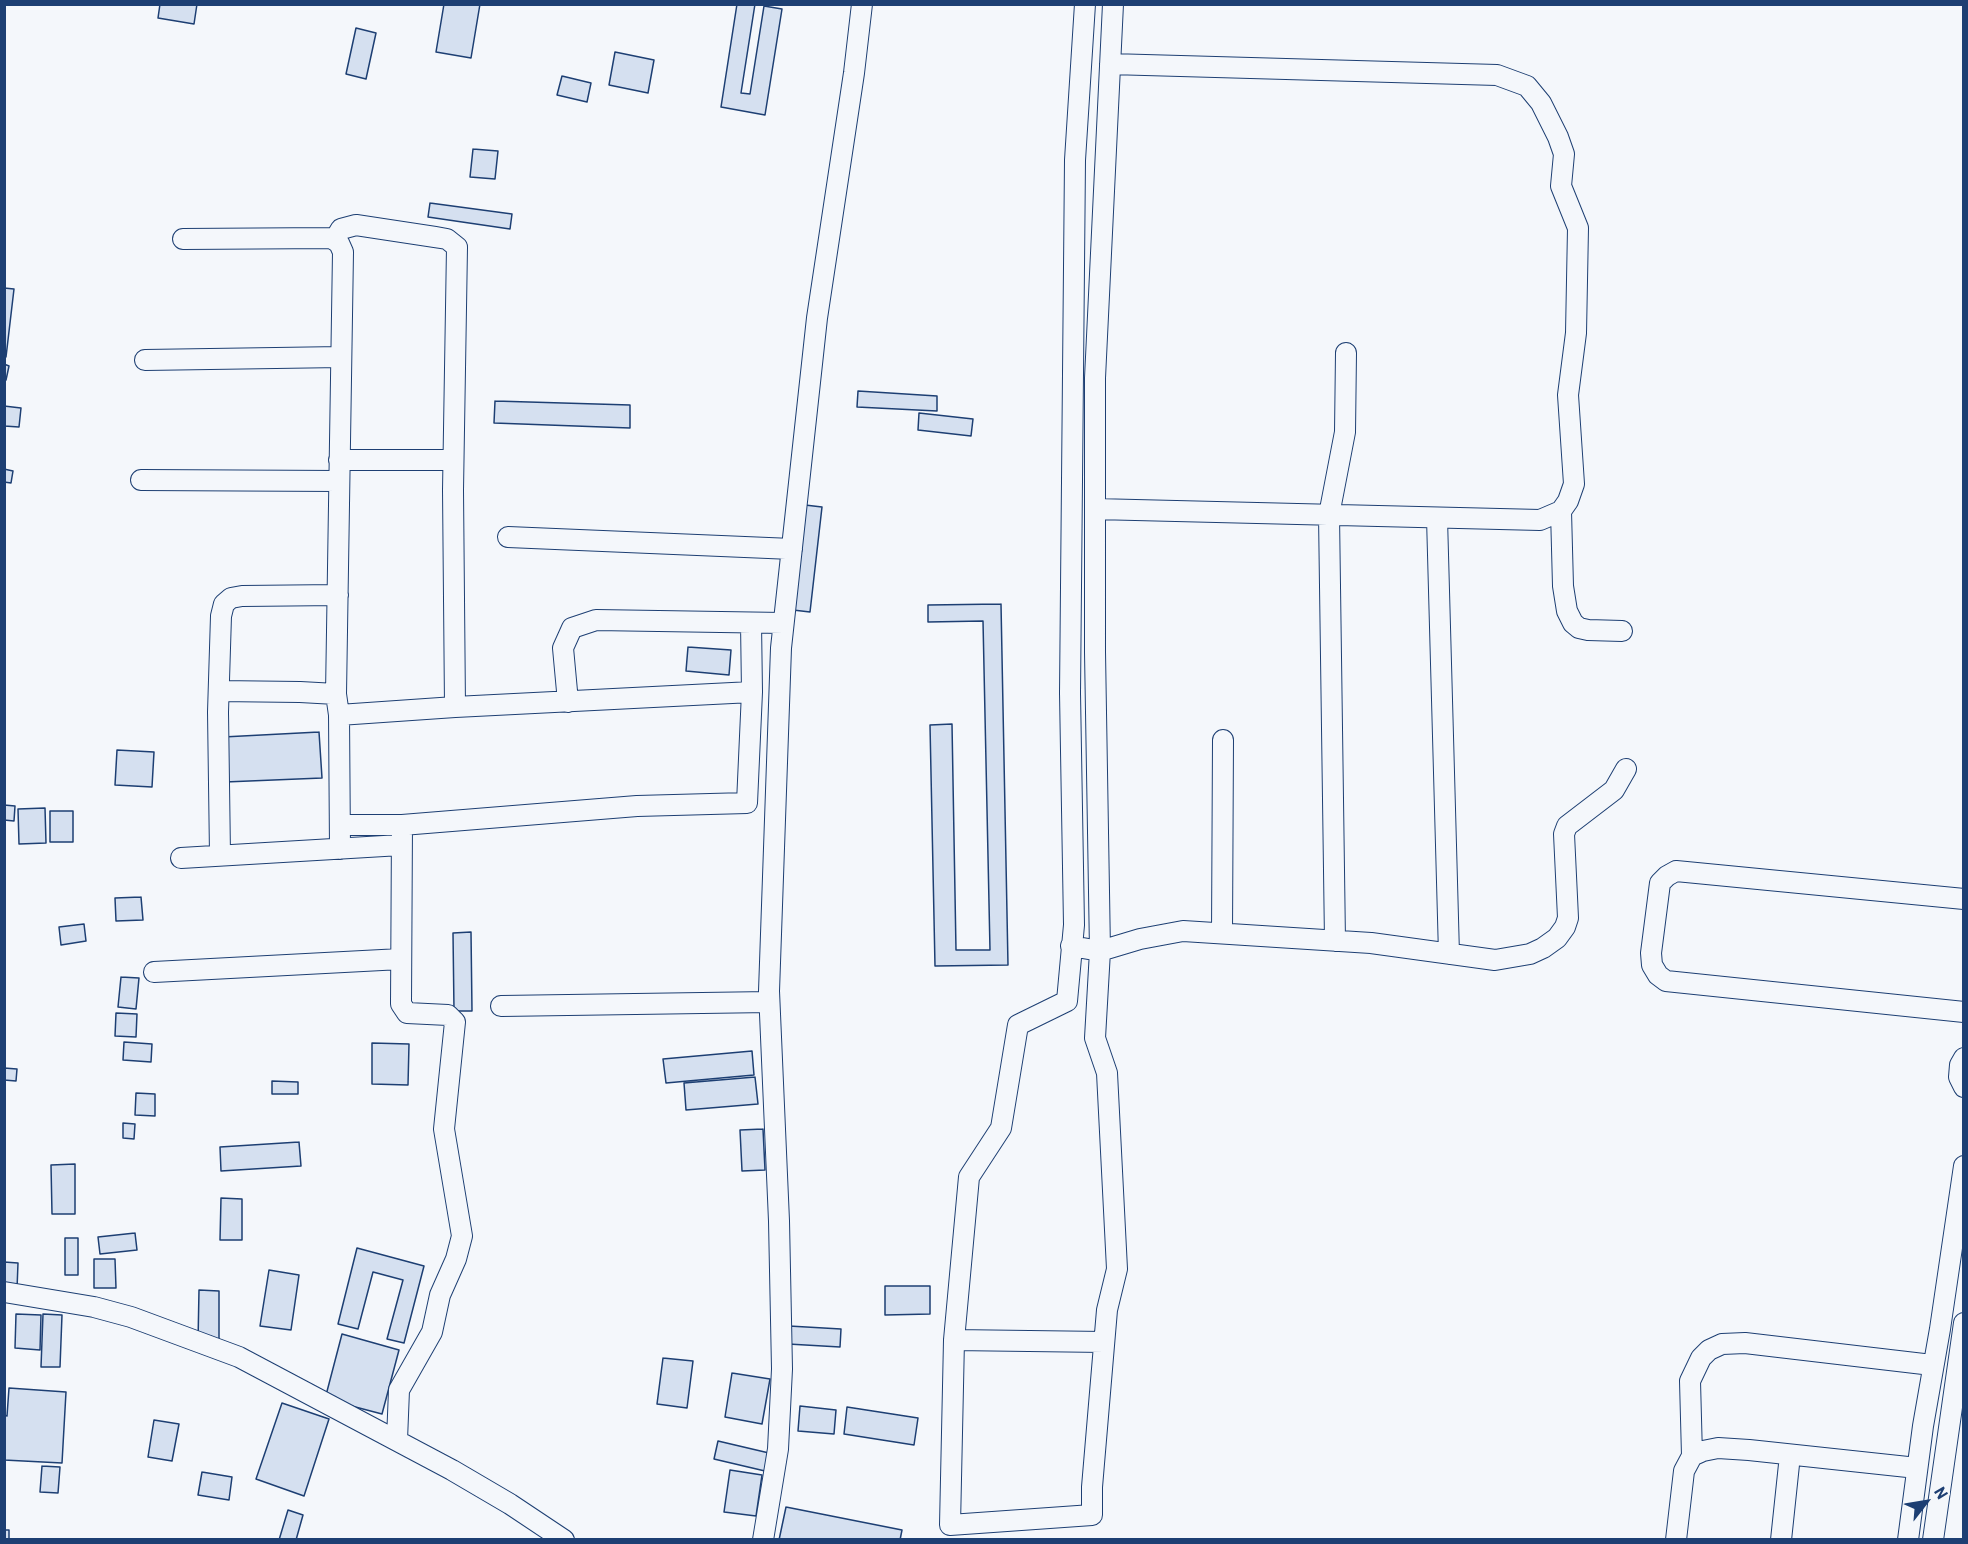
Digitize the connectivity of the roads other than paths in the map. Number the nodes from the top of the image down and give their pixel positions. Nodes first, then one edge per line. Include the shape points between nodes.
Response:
1 (862, 4) edge
2 (1085, 4) edge
3 (1113, 4) edge
4 (1110, 64) junction
5 (1080, 83) junction
6 (1109, 86) junction
7 (183, 239) dead end
8 (335, 239) junction
9 (1346, 352) dead end
10 (341, 357) junction
11 (145, 360) dead end
12 (339, 460) junction
13 (453, 460) junction
14 (141, 480) dead end
15 (339, 481) junction
16 (1095, 509) junction
17 (1561, 511) junction
18 (1329, 515) junction
19 (1437, 518) junction
20 (508, 537) dead end
21 (792, 549) junction
22 (338, 595) junction
23 (751, 623) junction
24 (783, 623) junction
25 (1622, 631) dead end
26 (219, 691) junction
27 (752, 692) junction
28 (336, 694) junction
29 (568, 702) junction
30 (455, 706) junction
31 (339, 715) junction
32 (1223, 740) dead end
33 (1626, 770) dead end
34 (340, 825) junction
35 (402, 825) junction
36 (401, 845) junction
37 (340, 849) junction
38 (220, 855) junction
39 (181, 858) dead end
40 (1964, 899) edge
41 (1222, 933) junction
42 (1335, 941) junction
43 (1071, 946) junction
44 (1100, 951) junction
45 (1449, 954) junction
46 (401, 959) junction
47 (154, 972) dead end
48 (769, 1002) junction
49 (501, 1006) dead end
50 (1964, 1012) edge
51 (1964, 1058) edge
52 (1964, 1087) edge
53 (1964, 1166) edge
54 (4, 1292) edge
55 (1964, 1323) edge
56 (954, 1340) junction
57 (1104, 1342) junction
58 (1932, 1365) junction
59 (396, 1440) junction
60 (1791, 1455) junction
61 (1692, 1456) junction
62 (1917, 1468) junction
63 (564, 1539) edge
64 (763, 1539) edge
65 (1676, 1539) edge
66 (1781, 1539) edge
67 (1908, 1539) edge
68 (1933, 1539) edge

1 - 21 street via 818,318
2 - 5 street
3 - 4 street
4 - 6 street
4 - 17 street via 1497,75 1527,86 1558,137 1564,154 1561,186 1578,228 1576,333 1568,395 1574,484
5 - 6 street
5 - 43 street via 1075,160
6 - 16 street via 1095,378
7 - 8 street
8 - 10 street via 343,252
8 - 13 street via 341,228 356,225 447,239 457,247
9 - 18 street via 1345,432
10 - 11 street
10 - 12 street
12 - 13 street
12 - 15 street
13 - 30 street
14 - 15 street
15 - 22 street
16 - 18 street
16 - 44 street
17 - 19 street via 1540,520
17 - 25 street via 1563,586 1573,623 1588,630
18 - 19 street
18 - 42 street
19 - 45 street
20 - 21 street
21 - 24 street
22 - 26 street via 231,598 224,604 221,616
22 - 28 street
23 - 24 street
23 - 27 street
23 - 29 street via 596,620 572,628 563,648
24 - 48 street
26 - 28 street
26 - 38 street
27 - 29 street
27 - 35 street via 747,803
28 - 31 street
29 - 30 street
30 - 31 street
31 - 34 street
32 - 41 street
33 - 45 street via 1614,790 1568,826 1564,834 1568,918 1557,938 1530,954 1495,960
34 - 35 street
34 - 37 street
35 - 36 street
36 - 37 street
36 - 46 street
37 - 38 street
38 - 39 street
40 - 50 street via 1676,871 1660,883 1651,953 1652,965 1666,981
41 - 42 street
41 - 44 street via 1183,931
42 - 45 street
43 - 44 street
43 - 56 street via 1067,1001 1018,1025 1001,1128 969,1177
44 - 57 street via 1095,1038 1107,1073 1117,1269
46 - 47 street
46 - 59 street via 404,1010 412,1015 448,1015 455,1022 444,1129 462,1236 440,1295 432,1332 399,1390
48 - 49 street
48 - 64 street via 782,1369 778,1449
51 - 52 street via 1959,1077
53 - 58 street
54 - 59 street via 94,1307 173,1332 239,1358
55 - 68 street
56 - 57 street
56 - 57 street via 950,1525 1092,1515
58 - 61 street via 1722,1344 1701,1358 1690,1381
58 - 62 street
59 - 63 street
60 - 61 street via 1718,1448
60 - 62 street
60 - 66 street
61 - 65 street via 1684,1471
62 - 67 street

